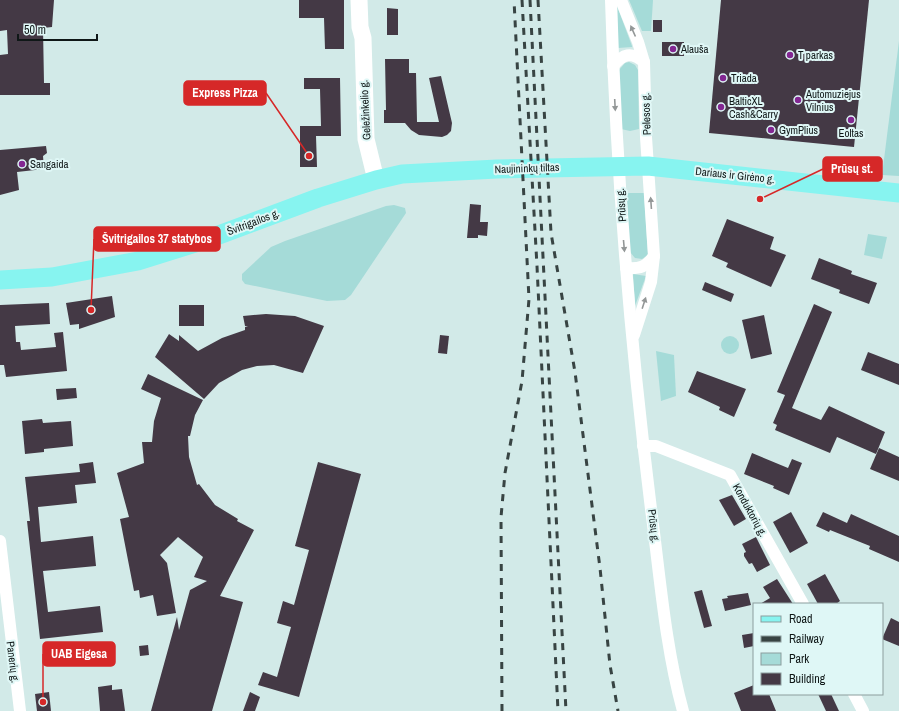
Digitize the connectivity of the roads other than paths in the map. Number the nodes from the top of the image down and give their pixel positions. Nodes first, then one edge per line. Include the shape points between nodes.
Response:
1 (358, 0) edge
2 (368, 0) edge
3 (611, 0) edge
4 (621, 0) edge
5 (363, 38) junction
6 (644, 62) junction
7 (613, 66) junction
8 (610, 166) junction
9 (648, 166) junction
10 (435, 171) joint
11 (376, 180) junction
12 (899, 192) edge
13 (654, 256) junction
14 (626, 268) junction
15 (0, 280) edge
16 (632, 340) junction
17 (643, 446) junction
18 (0, 540) edge
19 (802, 603) edge
20 (4, 613) edge
21 (855, 695) edge
22 (20, 711) edge
23 (683, 711) edge
24 (863, 711) edge

1 - 5 main road, Geležinkelio g.
2 - 5 main road, Geležinkelio g.
3 - 7 street
6 -> 4 street, Pelesos g.
5 - 11 main road, Geležinkelio g. via 366,139
6 - 7 street via 631,54
6 - 9 street, Pelesos g.
7 -> 8 street
8 - 9 main road, Dariaus ir Girėno g.
8 - 10 main road, Naujininkų tiltas
8 -> 14 street, Prūsų g.
9 - 12 main road, Dariaus ir Girėno g.
13 -> 9 street, Prūsų g.
10 - 11 main road, Švitrigailos g. via 402,174
11 - 15 main road, Švitrigailos g. via 138,261 52,277
13 - 14 street via 648,264 638,269
16 -> 13 street, Prūsų g. via 651,282
14 - 16 street, Prūsų g.
16 - 17 street, Prūsų g.
17 - 19 street, Konduktorių g. via 656,446 730,475
17 - 23 street, Prūsų g. via 668,639
18 - 20 street, Panerių g.
20 - 22 street, Panerių g.
21 - 24 street

